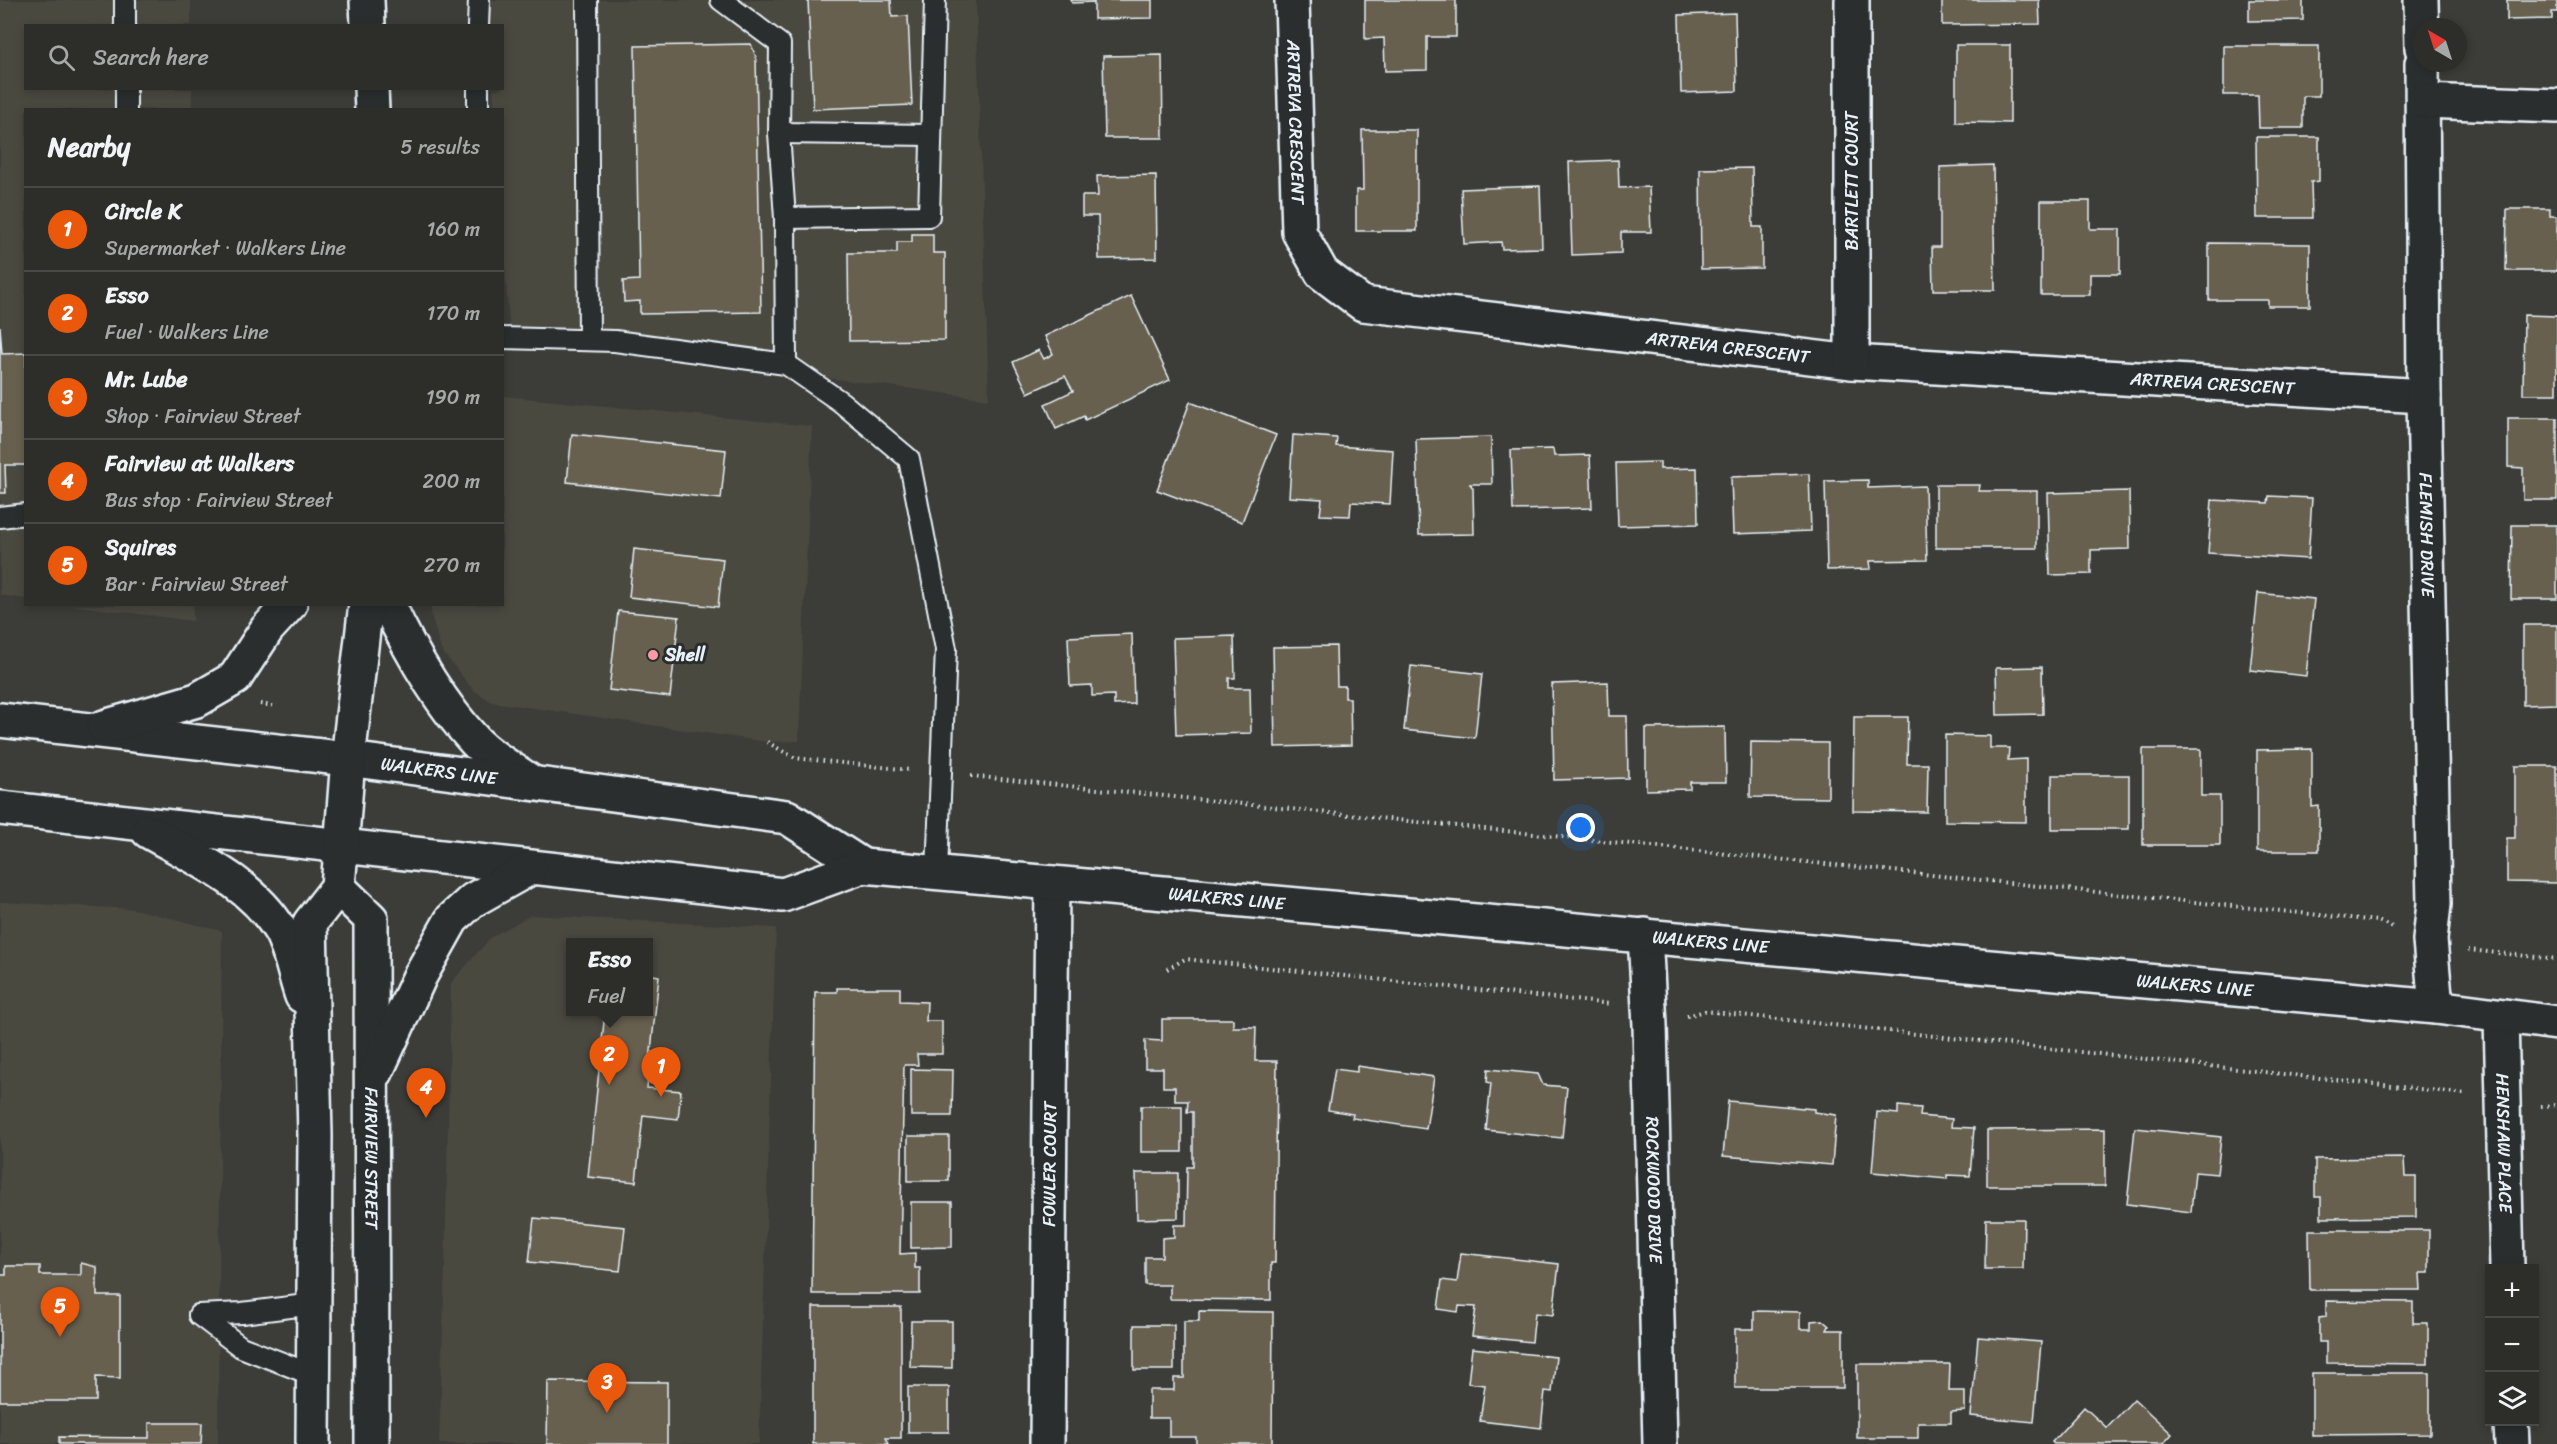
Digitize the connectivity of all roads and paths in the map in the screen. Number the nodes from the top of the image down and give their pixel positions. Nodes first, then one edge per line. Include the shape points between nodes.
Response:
1 (125, 0) edge
2 (367, 0) edge
3 (478, 0) edge
4 (587, 0) edge
5 (721, 0) edge
6 (935, 0) edge
7 (1292, 0) edge
8 (1852, 0) edge
9 (2421, 0) edge
10 (2421, 18) edge
11 (125, 24) edge
12 (368, 24) edge
13 (478, 24) edge
14 (2422, 72) edge
15 (126, 90) edge
16 (371, 90) edge
17 (478, 90) edge
18 (2423, 101) junction
19 (2557, 106) edge
20 (126, 108) edge
21 (372, 108) edge
22 (478, 108) edge
23 (779, 133) junction
24 (931, 135) junction
25 (785, 218) junction
26 (504, 338) edge
27 (589, 340) junction
28 (1852, 362) junction
29 (786, 364) junction
30 (2424, 396) junction
31 (24, 514) edge
32 (0, 517) edge
33 (288, 606) edge
34 (366, 606) edge
35 (389, 606) edge
36 (259, 704) dead end
37 (273, 706) dead end
38 (0, 720) edge
39 (91, 731) junction
40 (767, 742) dead end
41 (348, 759) junction
42 (941, 773) junction
43 (535, 785) junction
44 (0, 808) edge
45 (136, 824) junction
46 (343, 846) junction
47 (864, 866) junction
48 (530, 868) junction
49 (937, 872) junction
50 (1052, 883) junction
51 (338, 887) junction
52 (1645, 935) junction
53 (2430, 940) junction
54 (2557, 959) edge
55 (1167, 969) dead end
56 (2436, 1007) junction
57 (2501, 1017) junction
58 (2557, 1023) edge
59 (1650, 1025) junction
60 (314, 1034) junction
61 (371, 1082) junction
62 (2557, 1105) edge
63 (2504, 1106) junction
64 (2507, 1264) edge
65 (314, 1304) junction
66 (314, 1375) junction
67 (2511, 1426) edge
68 (313, 1444) edge
69 (372, 1444) edge
70 (1047, 1444) edge
71 (1660, 1444) edge
72 (2512, 1444) edge

1 - 11 lane
2 - 12 main road
3 - 13 lane
4 - 27 lane
5 - 23 lane via 780,44
6 - 24 lane
7 - 28 main road, ARTREVA CRESCENT via 1299,232 1322,273 1363,304
8 - 28 main road, BARTLETT COURT
9 - 10 main road
14 - 18 main road, FLEMISH DRIVE
15 - 20 lane
16 - 21 main road
17 - 22 lane
18 - 19 main road
18 - 30 main road, FLEMISH DRIVE
23 - 24 lane
23 - 25 lane
24 - 25 lane via 929,216
25 - 29 lane
26 - 27 lane
27 - 29 lane
28 - 30 main road, ARTREVA CRESCENT
29 - 42 lane via 841,402 909,459 946,649
30 - 53 main road, FLEMISH DRIVE via 2434,904
31 - 32 lane
33 - 39 main road via 267,629 235,678 197,700
34 - 41 main road
35 - 43 main road via 413,656 448,708 477,742
36 - 37 path
38 - 39 main road, WALKERS LINE
39 - 41 main road, WALKERS LINE
40 - 42 path via 795,758
41 - 43 main road, WALKERS LINE
41 - 46 main road
42 - 49 lane
42 - 53 path via 2378,921
43 - 47 main road, WALKERS LINE via 787,818
44 - 45 main road, WALKERS LINE
45 - 46 main road, WALKERS LINE
45 - 60 main road via 248,891 280,931
46 - 48 main road, WALKERS LINE
46 - 51 main road
47 - 48 main road, WALKERS LINE via 783,895
47 - 49 main road, WALKERS LINE
48 - 61 main road via 473,900 452,919 420,976
49 - 50 main road, WALKERS LINE
50 - 52 main road, WALKERS LINE
50 - 70 main road, FOWLER COURT
51 - 60 main road via 310,922
51 - 61 main road, FAIRVIEW STREET via 371,918
52 - 56 main road, WALKERS LINE
52 - 59 main road, ROCKWOOD DRIVE
53 - 54 path via 2456,948
53 - 56 main road, FLEMISH DRIVE
55 - 59 path via 1185,959 1614,1004
56 - 57 main road, WALKERS LINE
57 - 58 main road, WALKERS LINE
57 - 63 main road, HENSHAW PLACE
59 - 63 path via 1705,1011 2462,1092
59 - 71 main road, ROCKWOOD DRIVE
60 - 65 main road
61 - 69 main road, FAIRVIEW STREET
62 - 63 path
63 - 64 main road, HENSHAW PLACE
65 - 66 main road
65 - 66 lane via 199,1315 241,1347
66 - 68 main road
67 - 72 main road

